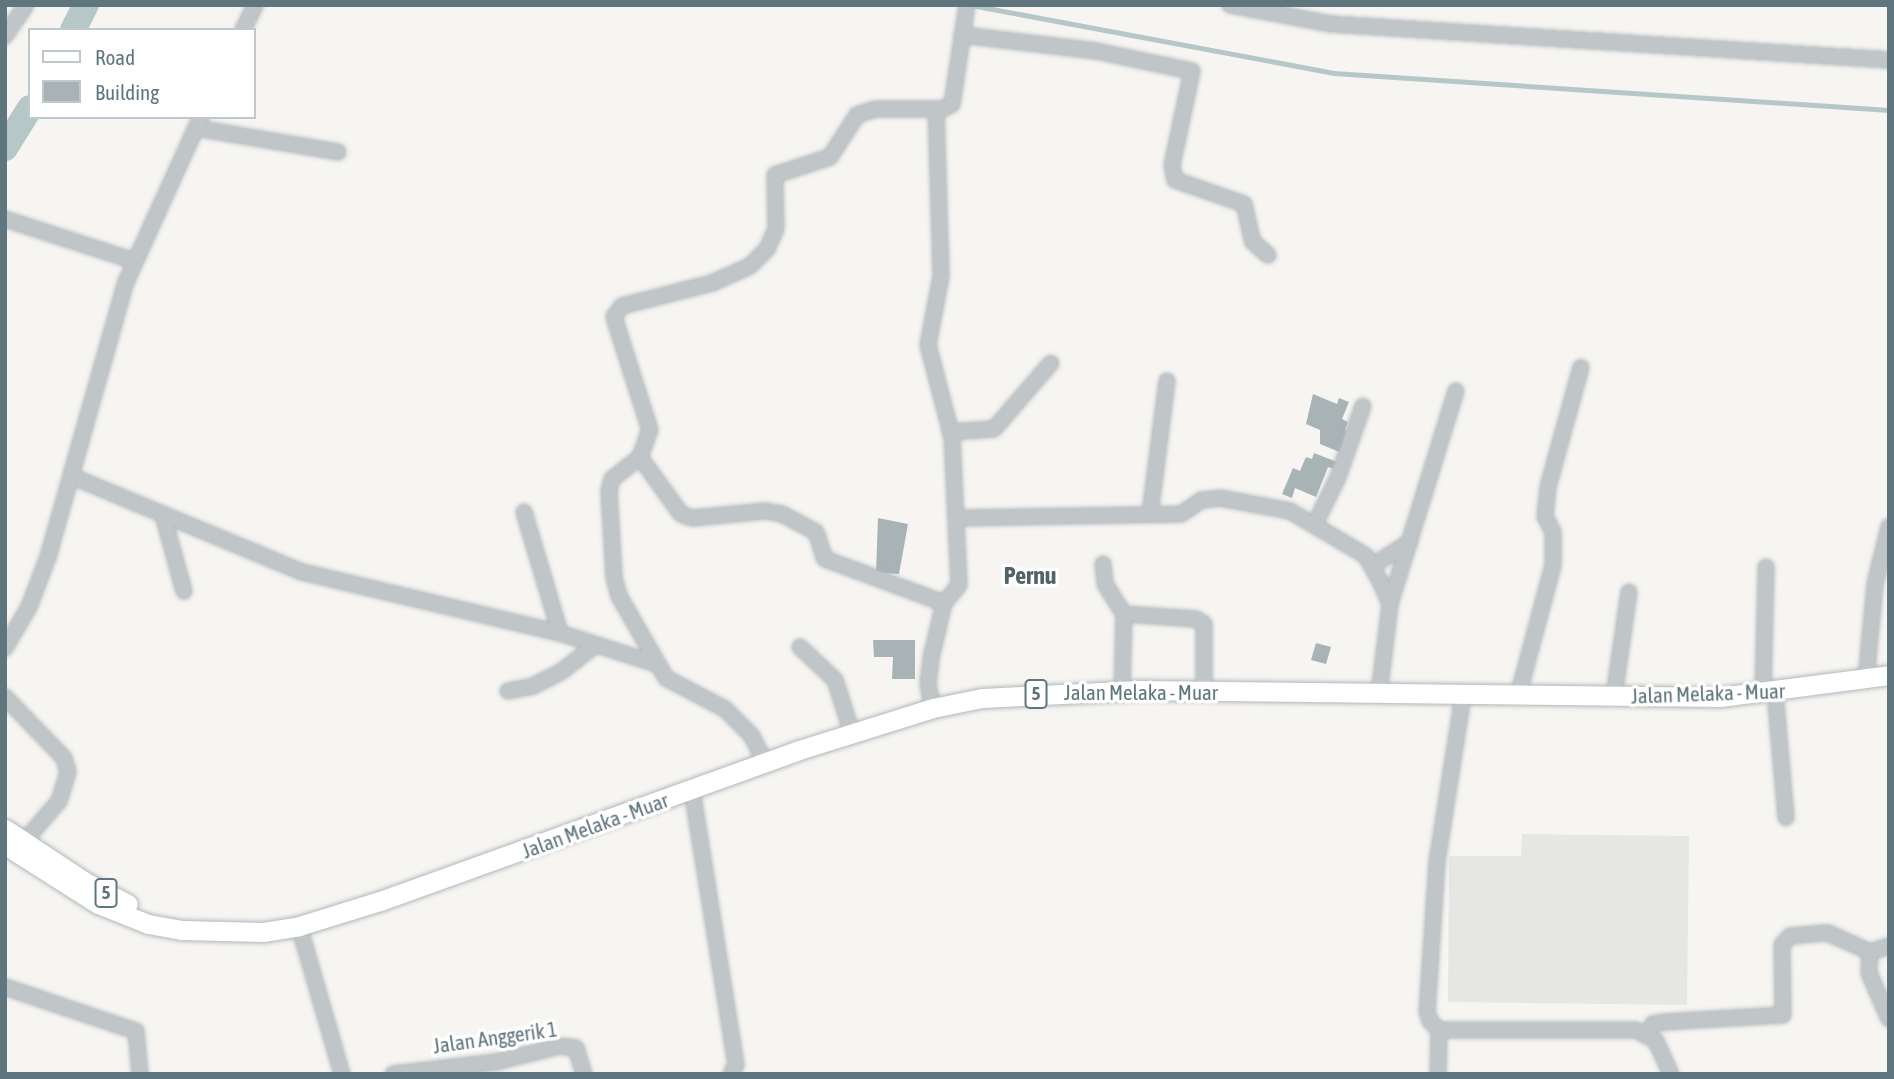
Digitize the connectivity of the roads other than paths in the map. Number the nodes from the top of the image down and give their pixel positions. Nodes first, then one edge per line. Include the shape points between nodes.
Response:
1 (26, 5) edge
2 (255, 5) edge
3 (1230, 5) edge
4 (964, 20) edge
5 (244, 28) edge
6 (5, 36) edge
7 (1889, 60) edge
8 (936, 109) junction
9 (199, 123) edge
10 (338, 152) dead end
11 (5, 219) edge
12 (1268, 255) dead end
13 (134, 261) junction
14 (1051, 363) dead end
15 (1581, 367) dead end
16 (1167, 381) dead end
17 (1456, 391) dead end
18 (1363, 406) dead end
19 (950, 432) junction
20 (640, 457) junction
21 (71, 476) junction
22 (524, 512) dead end
23 (1150, 514) junction
24 (163, 515) junction
25 (959, 518) junction
26 (1315, 524) junction
27 (1889, 527) edge
28 (1410, 542) junction
29 (1103, 564) dead end
30 (1372, 566) junction
31 (1766, 567) dead end
32 (184, 591) dead end
33 (1629, 592) dead end
34 (944, 603) junction
35 (1390, 604) junction
36 (1124, 614) junction
37 (559, 634) junction
38 (594, 646) junction
39 (800, 646) dead end
40 (5, 648) edge
41 (656, 663) junction
42 (1889, 675) edge
43 (1866, 680) junction
44 (508, 691) dead end
45 (1122, 691) junction
46 (1204, 692) junction
47 (1769, 693) junction
48 (1380, 695) junction
49 (931, 696) junction
50 (1463, 696) junction
51 (1518, 696) junction
52 (1614, 696) junction
53 (5, 697) edge
54 (848, 718) junction
55 (765, 762) junction
56 (692, 790) junction
57 (1786, 818) dead end
58 (13, 838) edge
59 (299, 926) junction
60 (219, 932) junction
61 (1889, 946) edge
62 (1870, 952) junction
63 (5, 987) edge
64 (1889, 1019) edge
65 (1440, 1030) junction
66 (1647, 1034) junction
67 (140, 1074) edge
68 (342, 1074) edge
69 (393, 1074) edge
70 (584, 1074) edge
71 (731, 1074) edge
72 (1438, 1074) edge
73 (1671, 1074) edge

1 - 6 street
2 - 5 street
3 - 7 street via 1331,24
4 - 8 street via 952,104
4 - 12 street via 1192,71 1172,165 1175,180 1244,204 1253,242
8 - 19 street via 941,275 928,345
8 - 20 street via 875,109 857,115 830,157 775,175 776,229 767,249 750,266 712,283 616,310 614,317 650,430
9 - 10 street
9 - 13 street
11 - 13 street
13 - 21 street
14 - 19 street via 994,429
15 - 51 street via 1548,487 1545,516 1553,532 1553,565
16 - 23 street
17 - 28 street
18 - 26 street via 1338,477
19 - 25 street
20 - 34 street via 681,514 692,518 766,511 782,514 816,532 825,559
20 - 41 street via 612,479 609,491 614,577
21 - 24 street
21 - 40 street via 48,557
22 - 37 street
23 - 25 street
23 - 26 street via 1181,514 1202,500 1220,498 1290,511
24 - 32 street
24 - 37 street via 302,572
25 - 34 street via 959,585
26 - 30 street via 1366,556
27 - 43 street via 1875,584
28 - 30 street
28 - 35 street
29 - 36 street via 1105,584
30 - 35 street
31 - 47 street
33 - 52 street
34 - 49 street
35 - 48 street
36 - 45 street
36 - 46 street via 1196,619 1204,624
37 - 38 street
38 - 41 street
38 - 44 street via 552,677
39 - 54 street via 835,680
41 - 55 street via 666,678 725,709 751,735
42 - 43 main road, Jalan Melaka - Muar / 5
43 - 47 main road, Jalan Melaka - Muar / 5
45 - 46 main road, Jalan Melaka - Muar / 5
45 - 49 main road, Jalan Melaka - Muar / 5
46 - 48 main road, Jalan Melaka - Muar / 5
47 - 52 main road, Jalan Melaka - Muar / 5
47 - 57 street
48 - 50 main road, Jalan Melaka - Muar / 5
49 - 54 main road, Jalan Melaka - Muar / 5
50 - 51 main road, Jalan Melaka - Muar / 5
50 - 65 street via 1436,876 1427,1011
51 - 52 main road, Jalan Melaka - Muar / 5
53 - 58 street via 64,758 68,772 59,801
54 - 55 main road, Jalan Melaka - Muar / 5
55 - 56 main road, Jalan Melaka - Muar / 5
56 - 59 main road, Jalan Melaka - Muar / 5
56 - 71 street via 736,1065
58 - 60 main road, Jalan Melaka - Muar / 5 via 121,901
58 - 60 main road, Jalan Melaka - Muar / 5 via 44,872 98,904 148,924
59 - 60 main road, Jalan Melaka - Muar / 5
59 - 68 street
61 - 62 street
62 - 64 street via 1869,973
62 - 66 street via 1828,933 1790,936 1782,945 1783,1015 1664,1022 1653,1024
63 - 67 street via 136,1031
65 - 66 street
65 - 72 street
66 - 73 street via 1656,1041
69 - 70 street, Jalan Anggerik 1 via 496,1062 560,1046 576,1048

